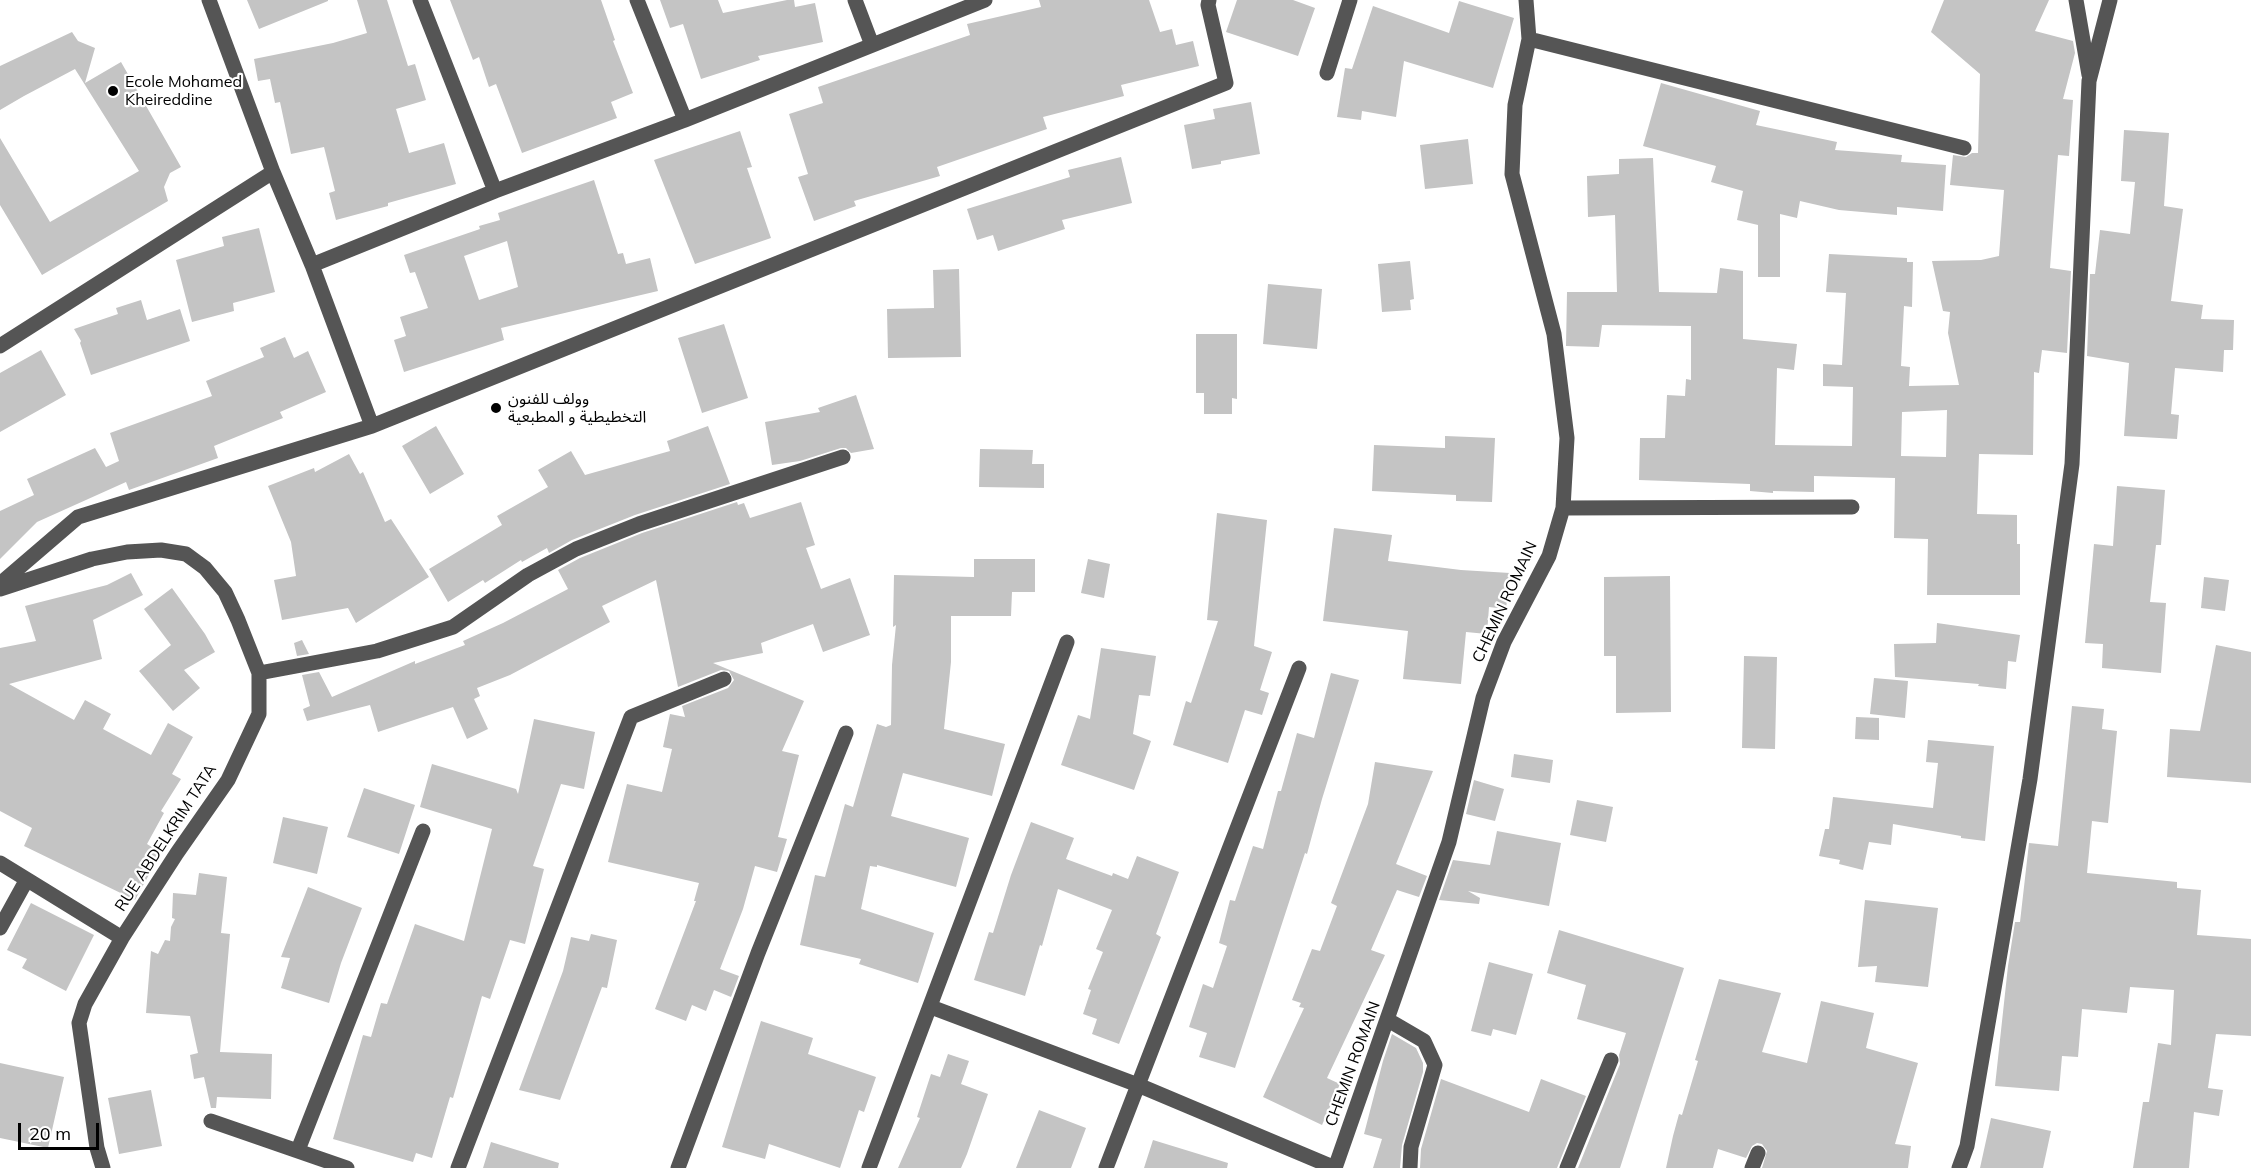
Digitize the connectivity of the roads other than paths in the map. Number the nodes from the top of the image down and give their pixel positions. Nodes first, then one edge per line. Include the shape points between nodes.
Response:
1 (209, 0) edge
2 (420, 0) edge
3 (637, 0) edge
4 (855, 0) edge
5 (985, 0) edge
6 (1209, 0) edge
7 (1350, 0) edge
8 (1526, 0) edge
9 (2076, 0) edge
10 (2110, 0) edge
11 (1529, 39) junction
12 (872, 45) junction
13 (1327, 73) dead end
14 (2090, 81) junction
15 (685, 120) junction
16 (1964, 148) dead end
17 (273, 172) junction
18 (495, 191) junction
19 (312, 265) junction
20 (0, 346) edge
21 (372, 426) junction
22 (843, 457) dead end
23 (1852, 507) dead end
24 (1563, 508) junction
25 (0, 584) edge
26 (0, 589) edge
27 (1067, 642) dead end
28 (1299, 668) dead end
29 (259, 673) junction
30 (724, 679) dead end
31 (846, 733) dead end
32 (423, 831) dead end
33 (0, 863) edge
34 (26, 881) junction
35 (0, 928) edge
36 (122, 938) junction
37 (931, 1007) junction
38 (1388, 1020) junction
39 (1611, 1060) dead end
40 (1138, 1085) junction
41 (211, 1121) dead end
42 (298, 1150) junction
43 (1758, 1153) dead end
44 (103, 1168) edge
45 (347, 1168) edge
46 (458, 1168) edge
47 (678, 1168) edge
48 (869, 1168) edge
49 (1106, 1168) edge
50 (1335, 1168) edge
51 (1410, 1168) edge
52 (1568, 1168) edge
53 (1752, 1168) edge
54 (1959, 1168) edge

1 - 17 street
2 - 18 street
3 - 15 street
4 - 12 street
5 - 12 street
6 - 21 street via 1226,83
7 - 13 street
8 - 11 street, CHEMIN ROMAIN
9 - 14 street
10 - 14 street
11 - 16 street
11 - 24 street, CHEMIN ROMAIN via 1515,105 1512,174 1554,334 1567,438
12 - 15 street
14 - 54 street via 2072,464 2030,779 1967,1146
15 - 18 street
17 - 19 street
17 - 20 street
18 - 19 street
19 - 21 street
21 - 25 street via 78,517
22 - 29 street via 639,524 576,549 528,575 453,627 377,651
23 - 24 street
24 - 38 street, CHEMIN ROMAIN via 1549,556 1504,642 1483,698 1449,842
26 - 29 street, RUE ABDELKRIM TATA via 92,559 127,552 161,550 186,555 205,568 225,592
27 - 37 street
28 - 40 street
29 - 36 street, RUE ABDELKRIM TATA via 259,714 228,780
30 - 46 street via 631,717
31 - 47 street
32 - 42 street
33 - 34 street
34 - 35 street
34 - 36 street
36 - 44 street, RUE ABDELKRIM TATA via 85,1004 79,1023
37 - 40 street
37 - 48 street
38 - 50 street, CHEMIN ROMAIN
38 - 51 street via 1424,1041 1435,1065 1411,1146
39 - 52 street
40 - 49 street
40 - 50 street
41 - 42 street
42 - 45 street
43 - 53 street

